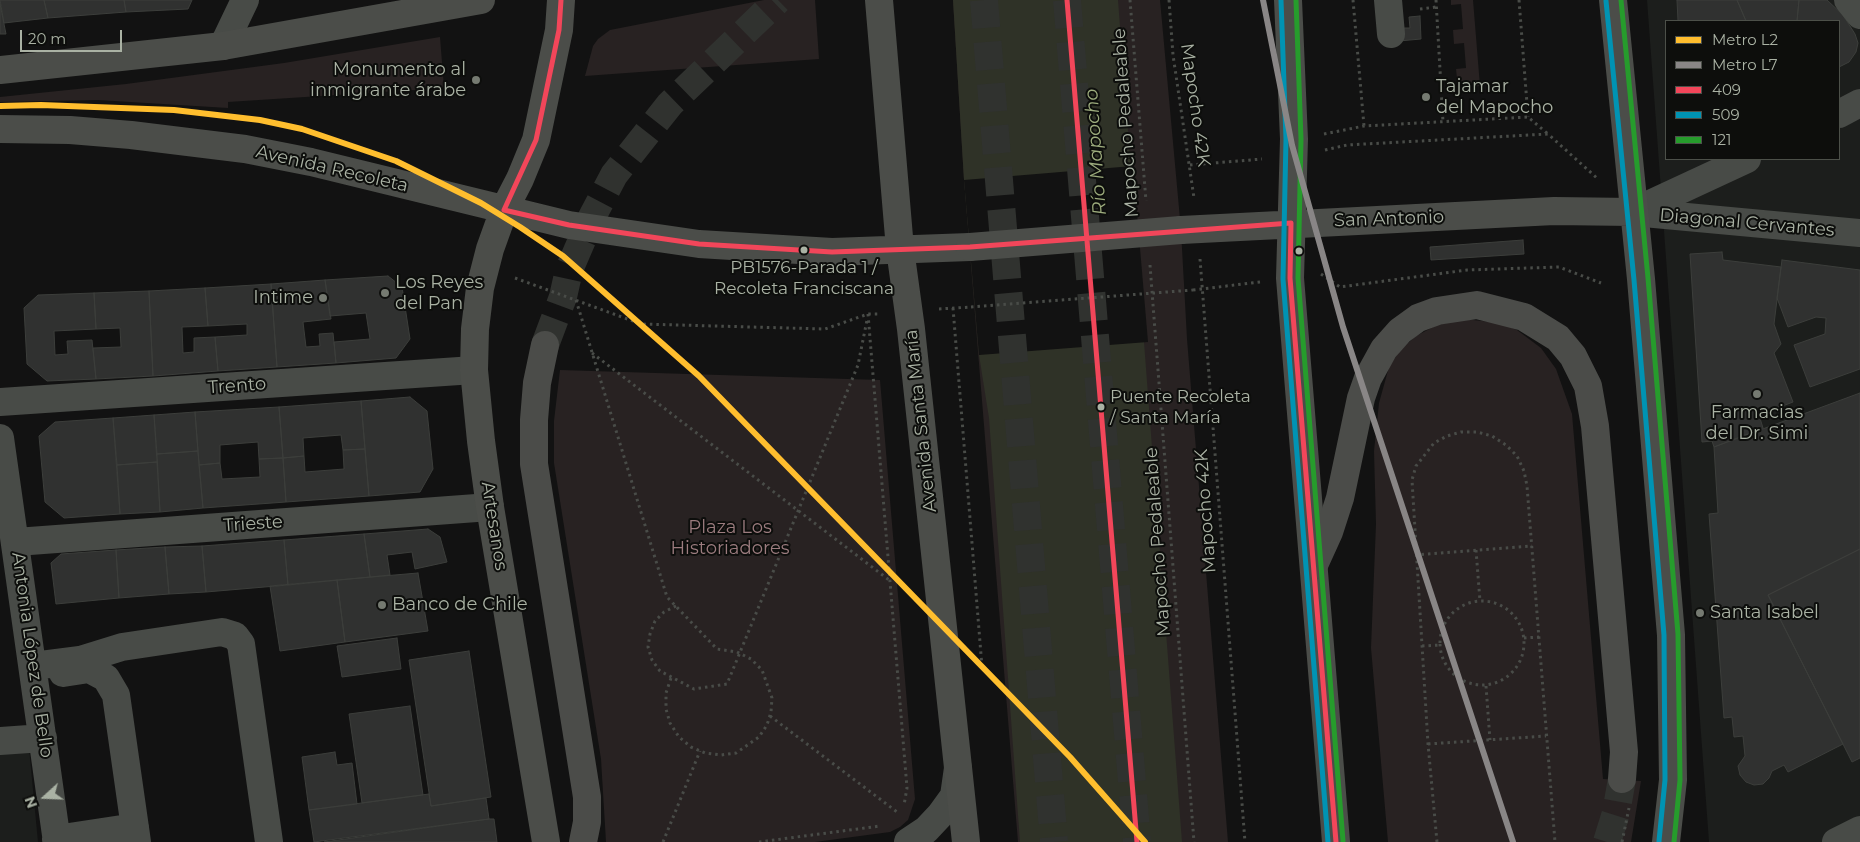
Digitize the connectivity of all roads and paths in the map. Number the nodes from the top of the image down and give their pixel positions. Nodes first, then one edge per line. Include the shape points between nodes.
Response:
1 (245, 0) edge
2 (481, 0) edge
3 (561, 0) edge
4 (879, 0) edge
5 (1130, 0) edge
6 (1169, 0) edge
7 (1288, 0) edge
8 (1353, 0) edge
9 (1388, 0) edge
10 (1436, 0) edge
11 (1519, 0) edge
12 (1613, 0) edge
13 (1848, 0) edge
14 (1860, 15) edge
15 (1391, 34) dead end
16 (224, 46) junction
17 (0, 70) edge
18 (1860, 103) edge
19 (1840, 113) edge
20 (1528, 117) junction
21 (1443, 122) junction
22 (1364, 126) junction
23 (0, 129) edge
24 (1548, 134) junction
25 (1294, 147) junction
26 (1746, 160) edge
27 (1190, 165) junction
28 (1146, 208) dead end
29 (504, 210) junction
30 (1633, 212) junction
31 (1291, 223) junction
32 (1189, 229) junction
33 (1860, 233) edge
34 (900, 249) junction
35 (1150, 258) dead end
36 (485, 267) junction
37 (1290, 278) junction
38 (1601, 283) dead end
39 (1203, 290) junction
40 (576, 300) junction
41 (953, 308) junction
42 (909, 312) junction
43 (868, 314) junction
44 (545, 345) tunnel mouth
45 (592, 353) junction
46 (474, 370) junction
47 (0, 402) edge
48 (0, 438) edge
49 (490, 507) junction
50 (798, 511) junction
51 (16, 542) junction
52 (1532, 546) junction
53 (1476, 550) junction
54 (1415, 555) junction
55 (1314, 565) junction
56 (890, 580) junction
57 (1480, 601) junction
58 (676, 606) junction
59 (1539, 637) junction
60 (1524, 638) junction
61 (1440, 645) junction
62 (1422, 646) junction
63 (740, 653) junction
64 (106, 666) junction
65 (34, 672) junction
66 (982, 674) dead end
67 (671, 678) junction
68 (1486, 686) junction
69 (770, 716) junction
70 (1546, 736) junction
71 (43, 738) junction
72 (1490, 740) junction
73 (0, 741) edge
74 (1428, 744) junction
75 (700, 751) junction
76 (958, 767) junction
77 (1626, 789) joint
78 (899, 814) junction
79 (892, 820) dead end
80 (884, 825) dead end
81 (1860, 830) edge
82 (136, 835) edge
83 (57, 841) edge
84 (269, 842) edge
85 (546, 842) edge
86 (583, 842) edge
87 (663, 842) edge
88 (759, 842) edge
89 (908, 842) edge
90 (966, 842) edge
91 (1194, 842) edge
92 (1246, 842) edge
93 (1336, 842) edge
94 (1437, 842) edge
95 (1555, 842) edge
96 (1622, 842) edge
97 (1666, 842) edge
98 (1836, 842) edge

1 - 16 street
2 - 16 main road
3 - 29 main road, Artesanos via 559,30 536,140
4 - 34 main road, Avenida Santa María
5 - 28 path, Mapocho Pedaleable
6 - 27 path, Mapocho 42K via 1173,54
7 - 25 main road
8 - 22 path
9 - 15 street
10 - 21 path
11 - 20 path
12 - 30 main road
13 - 14 street
16 - 17 main road
18 - 19 street
20 - 21 path
20 - 24 path
21 - 22 path
22 - 25 path
23 - 29 main road, Avenida Recoleta via 70,130 245,149
24 - 25 path
24 - 30 path
25 - 27 path
25 - 31 main road
26 - 30 street, San Antonio
27 - 32 path, Mapocho 42K
29 - 34 main road, Avenida Recoleta via 578,226 699,244 832,252
29 - 36 main road, Artesanos
30 - 31 main road, San Antonio via 1597,210
30 - 33 street, Diagonal Cervantes
30 - 97 main road via 1672,635 1673,780
31 - 32 main road, San Antonio
31 - 37 main road
32 - 34 main road, San Antonio, bridge via 970,247
32 - 39 path, Mapocho 42K
34 - 42 main road, Avenida Santa María
35 - 91 path, Mapocho Pedaleable
36 - 40 path
36 - 46 main road, Artesanos via 475,329
37 - 38 path via 1323,273 1340,287 1467,270 1559,267
37 - 39 path
37 - 55 main road
39 - 41 path, bridge
39 - 92 path, Mapocho 42K
40 - 43 path via 641,324 825,329
40 - 45 path
41 - 42 path
41 - 66 path
42 - 43 path
42 - 76 main road, Avenida Santa María
43 - 50 path via 858,365
43 - 56 path
44 - 86 highway via 535,401 534,464 587,797
45 - 50 path
45 - 58 path via 667,597
46 - 47 street, Trento
46 - 49 main road, Artesanos
48 - 51 street, Antonia López de Bello
49 - 51 street, Trieste
49 - 85 main road, Artesanos
50 - 56 path
50 - 63 path
51 - 65 street, Antonia López de Bello
52 - 53 path
52 - 54 path via 1527,486 1517,456 1492,436 1461,432 1434,443 1416,466 1411,495
52 - 59 path
53 - 54 path
53 - 57 path
54 - 62 path
55 - 77 highway via 1340,498 1368,378 1384,349 1400,331 1418,318 1437,311 1477,305 1524,316 1558,338 1573,356 1588,386 1595,426
55 - 93 main road
56 - 78 path via 907,788 907,797
57 - 60 path via 1494,602 1508,610 1518,622
57 - 61 path via 1464,605 1452,613 1444,625
58 - 63 path via 717,649
58 - 67 path via 655,621 648,647 660,671
59 - 60 path
59 - 70 path
60 - 68 path via 1524,650 1511,674
61 - 62 path
61 - 68 path via 1448,668 1458,678
62 - 74 path
63 - 67 path via 727,684 694,689
63 - 69 path via 762,670 769,684 772,698
64 - 65 street
64 - 82 street via 116,695
64 - 84 street via 122,647 222,632 235,636 240,644
65 - 71 street, Antonia López de Bello
67 - 75 path via 666,693 670,723 679,737
68 - 72 path
69 - 75 path via 759,737 736,753 721,755
69 - 78 path
70 - 72 path
70 - 95 path
71 - 73 street
71 - 83 street, Antonia López de Bello
72 - 74 path
74 - 94 path
75 - 87 path
76 - 89 street via 954,796 926,830
76 - 90 main road, Avenida Santa María
77 - 96 path
78 - 79 path
80 - 88 path
81 - 98 street
82 - 83 street

